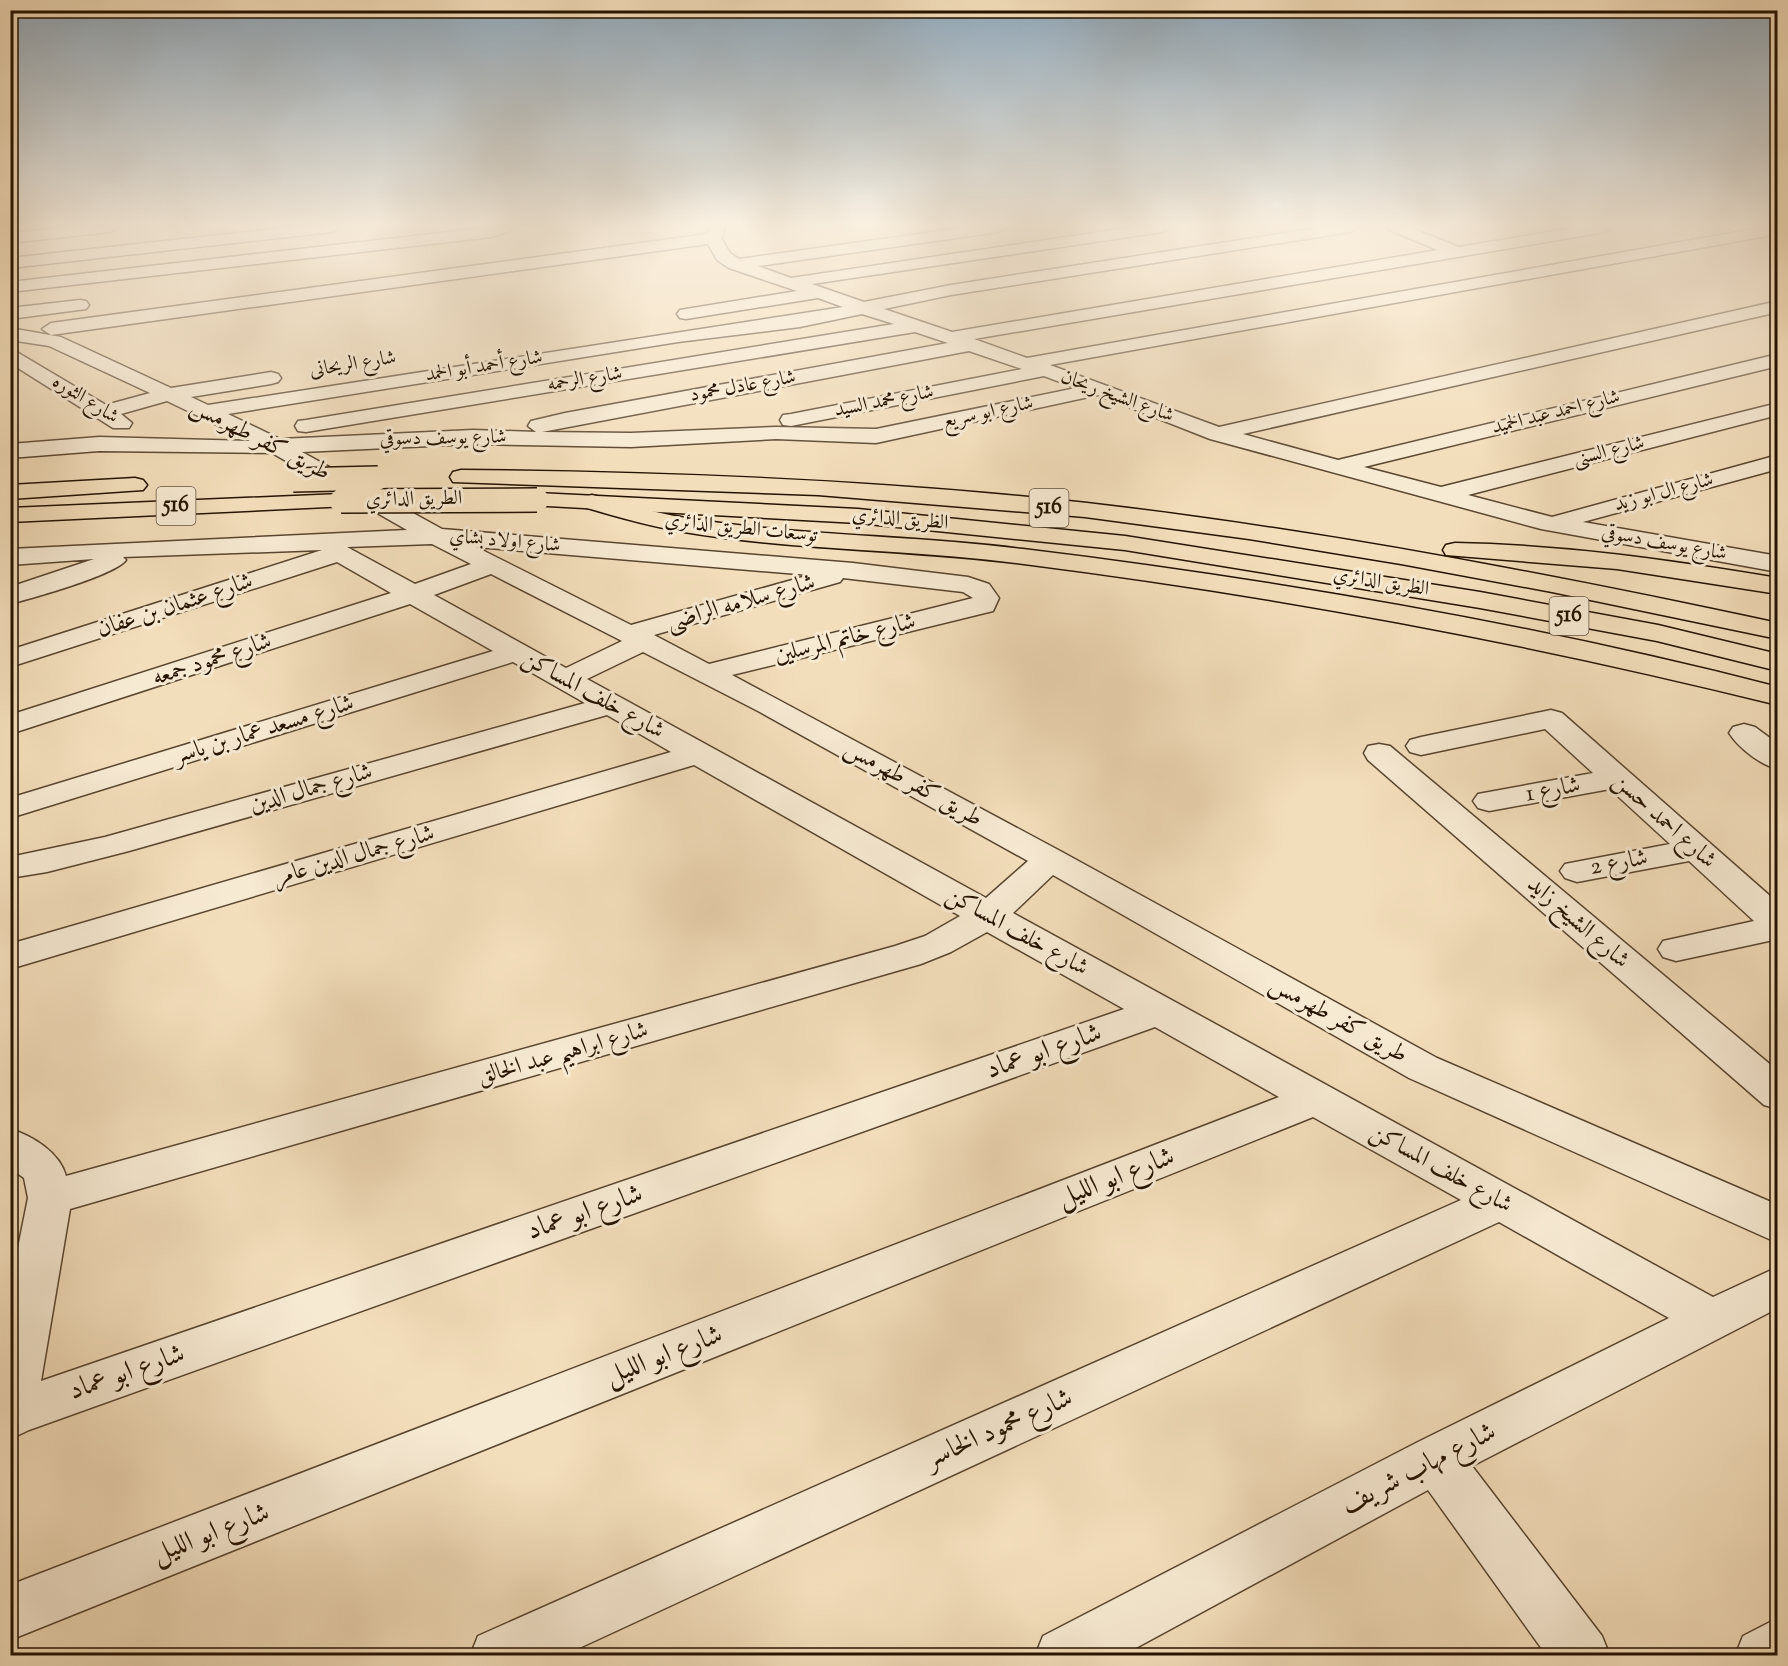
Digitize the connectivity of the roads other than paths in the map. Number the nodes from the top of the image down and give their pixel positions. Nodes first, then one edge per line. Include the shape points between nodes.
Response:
1 (76, 305) edge
2 (236, 305) edge
3 (743, 305) edge
4 (854, 305) edge
5 (886, 305) edge
6 (1105, 305) edge
7 (1145, 305) edge
8 (1356, 305) edge
9 (1778, 306) edge
10 (867, 309) junction
11 (1114, 310) junction
12 (13, 312) edge
13 (665, 317) dead end
14 (916, 326) junction
15 (34, 336) edge
16 (950, 338) junction
17 (968, 350) junction
18 (10, 354) edge
19 (1778, 360) edge
20 (1014, 366) junction
21 (288, 375) dead end
22 (1100, 389) junction
23 (170, 394) junction
24 (1778, 409) edge
25 (207, 411) junction
26 (104, 412) junction
27 (727, 433) junction
28 (1218, 434) junction
29 (876, 436) joint
30 (519, 437) junction
31 (266, 440) junction
32 (159, 446) junction
33 (10, 451) edge
34 (1778, 462) edge
35 (1335, 467) junction
36 (449, 477) dead end
37 (403, 478) dead end
38 (269, 481) dead end
39 (161, 484) dead end
40 (10, 492) edge
41 (1441, 494) junction
42 (592, 502) junction
43 (10, 515) edge
44 (1550, 524) junction
45 (436, 536) junction
46 (333, 546) junction
47 (130, 549) junction
48 (1380, 553) junction
49 (10, 557) edge
50 (494, 564) junction
51 (1778, 564) edge
52 (854, 571) junction
53 (1778, 586) edge
54 (412, 594) junction
55 (10, 596) edge
56 (984, 605) joint
57 (1778, 632) edge
58 (636, 638) junction
59 (516, 652) junction
60 (10, 659) edge
61 (1778, 663) edge
62 (706, 673) junction
63 (565, 679) junction
64 (1778, 696) edge
65 (611, 705) junction
66 (10, 725) edge
67 (1744, 733) dead end
68 (1421, 746) dead end
69 (1379, 753) dead end
70 (698, 754) junction
71 (1778, 760) edge
72 (1617, 778) junction
73 (1489, 801) dead end
74 (10, 808) edge
75 (1696, 850) junction
76 (1050, 859) junction
77 (10, 868) edge
78 (1577, 871) dead end
79 (988, 916) junction
80 (1778, 925) edge
81 (1676, 949) dead end
82 (10, 957) edge
83 (1159, 1011) junction
84 (1778, 1094) edge
85 (1317, 1100) junction
86 (10, 1145) edge
87 (50, 1198) junction
88 (1500, 1202) junction
89 (1778, 1225) edge
90 (1778, 1286) edge
91 (1711, 1319) junction
92 (11, 1415) edge
93 (1436, 1459) junction
94 (10, 1613) edge
95 (1778, 1646) edge
96 (498, 1656) edge
97 (1063, 1656) edge
98 (1582, 1656) edge
99 (1763, 1656) edge

1 - 12 street
2 - 15 street
3 - 13 street
4 - 10 street, شارع الشيخ ريحان
5 - 10 street, شارع أحمد أبو الحمد
6 - 11 street
7 - 11 street
8 - 20 street, شارع محمد السيد
9 - 28 street
10 - 14 street, شارع الشيخ ريحان
10 - 25 street, شارع أحمد أبو الحمد
11 - 16 street
12 - 15 street, طريق كفر طهرمس
14 - 16 street, شارع الشيخ ريحان
14 - 31 street, شارع الرحمه
15 - 23 street, طريق كفر طهرمس
16 - 17 street, شارع الشيخ ريحان
17 - 20 street, شارع الشيخ ريحان
17 - 30 street, شارع عادل محمود via 565,419
18 - 26 street, شارع الثوره
19 - 35 street, شارع احمد عبد الحميد
20 - 22 street, شارع الشيخ ريحان
20 - 27 street, شارع محمد السيد
21 - 23 street, شارع الريحانى
22 - 28 street, شارع الشيخ ريحان
22 - 29 street, شارع ابو سريع
23 - 25 street, طريق كفر طهرمس
23 - 26 street, شارع الريحانى
24 - 41 street, شارع السنى
25 - 31 street, طريق كفر طهرمس
26 - 32 street, شارع الثوره
27 - 29 street, شارع يوسف دسوقي
27 - 30 street, شارع يوسف دسوقي via 631,440
28 - 35 street, شارع الشيخ ريحان
30 - 31 street, شارع يوسف دسوقي
31 - 32 street, شارع يوسف دسوقي
31 - 45 street, طريق كفر طهرمس
32 - 33 street, شارع يوسف دسوقي via 89,445
34 - 44 street, شارع ال ابو زيد
35 - 41 street, شارع الشيخ ريحان
36 - 48 main road, الطريق الدائري / 516 via 708,482 870,492 1172,521
37 - 38 main road, الطريق الدائري, bridge
39 - 40 main road, 516
41 - 44 street, شارع الشيخ ريحان
42 - 43 main road, الطريق الدائري / 516, bridge via 341,501
42 - 61 main road, الطريق الدائري / 516 via 858,516 1125,543 1658,633
42 - 64 main road, توسعات الطريق الدائري via 655,520 711,530 896,543 1035,559 1360,608 1596,653
44 - 51 street, شارع يوسف دسوقي
45 - 46 street, شارع اولاد بشاي
45 - 50 street, طريق كفر طهرمس
45 - 52 street, شارع اولاد بشاي
46 - 47 street, شارع اولاد بشاي
46 - 54 street, شارع خلف المساكن
46 - 60 street, شارع عثمان بن عفان
47 - 49 street, شارع اولاد بشاي
47 - 55 street via 88,571
48 - 53 main road via 1486,551 1578,556
48 - 57 main road, الطريق الدائري / 516 via 1631,598
50 - 54 street, شارع محمود جمعه
50 - 58 street, طريق كفر طهرمس
52 - 56 street, شارع اولاد بشاي via 968,585 984,594
52 - 58 street, شارع سلامه الراضى
54 - 59 street, شارع خلف المساكن
54 - 66 street, شارع محمود جمعه
56 - 62 street, شارع خاتم المرسلين
58 - 62 street, طريق كفر طهرمس
58 - 63 street, شارع سلامه الراضى
59 - 63 street, شارع خلف المساكن
59 - 74 street, شارع مسعد عمار بن ياسر
62 - 76 street, طريق كفر طهرمس
63 - 65 street, شارع خلف المساكن
65 - 70 street, شارع خلف المساكن
65 - 77 street, شارع جمال الدين via 47,862
67 - 71 street
68 - 72 street, شارع احمد حسن via 1551,718
69 - 84 street, شارع الشيخ زايد
70 - 79 street, شارع خلف المساكن
70 - 82 street, شارع جمال الدين عامر
72 - 73 street, شارع 1
72 - 75 street, شارع احمد حسن
75 - 78 street, شارع 2
75 - 80 street, شارع احمد حسن
76 - 79 street, شارع ابراهيم عبد الخالق
76 - 89 street, طريق كفر طهرمس via 1423,1068
79 - 83 street, شارع خلف المساكن
79 - 87 street, شارع ابراهيم عبد الخالق via 938,944 908,955
80 - 81 street
83 - 85 street, شارع خلف المساكن
83 - 92 street, شارع ابو عماد
85 - 88 street, شارع خلف المساكن
85 - 94 street, شارع ابو الليل
86 - 87 street via 43,1170
87 - 92 street
88 - 91 street, شارع خلف المساكن
88 - 96 street, شارع محمود الخاسر
90 - 91 street, شارع مهاب شريف
91 - 93 street, شارع مهاب شريف
93 - 97 street, شارع مهاب شريف
93 - 98 street
95 - 99 street

